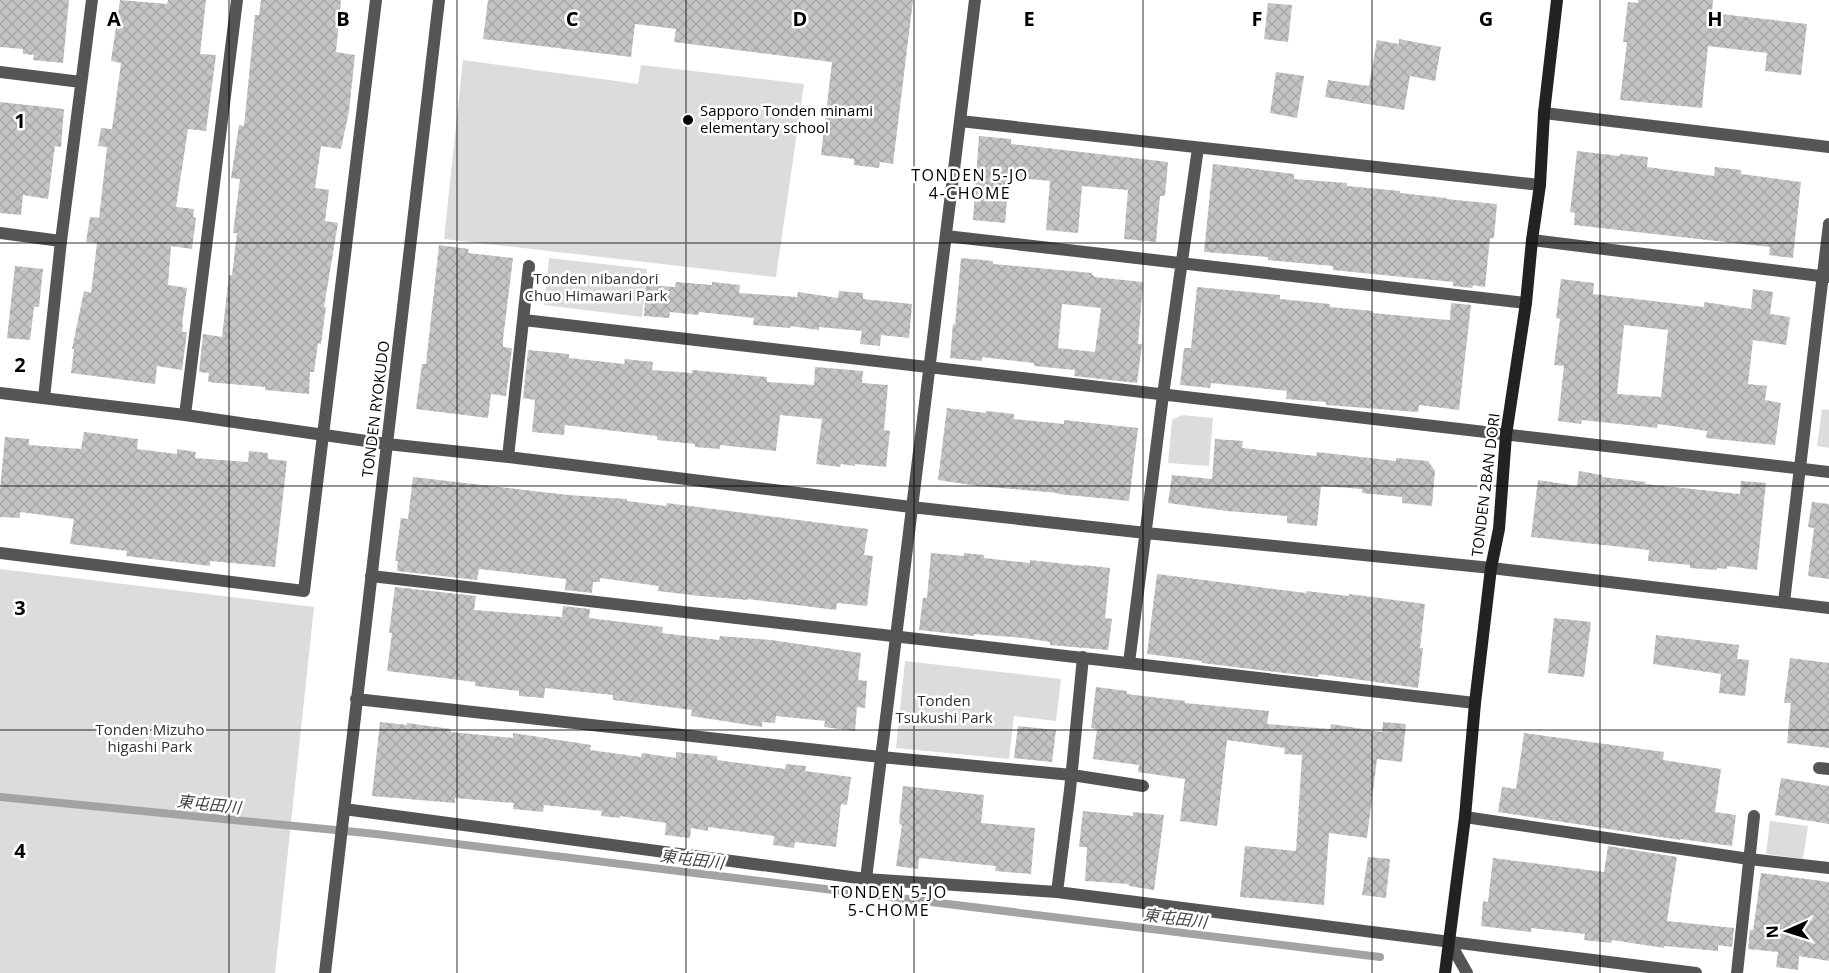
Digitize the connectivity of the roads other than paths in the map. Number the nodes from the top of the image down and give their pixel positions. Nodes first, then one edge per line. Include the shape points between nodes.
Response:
1 (92, 0) edge
2 (237, 0) edge
3 (376, 0) edge
4 (439, 0) edge
5 (975, 0) edge
6 (1557, 0) edge
7 (0, 72) edge
8 (81, 82) junction
9 (1544, 113) junction
10 (960, 121) junction
11 (1829, 147) edge
12 (1198, 148) junction
13 (1540, 185) junction
14 (1829, 224) edge
15 (0, 234) edge
16 (946, 236) junction
17 (1532, 240) junction
18 (62, 241) junction
19 (1181, 264) junction
20 (529, 266) dead end
21 (1826, 277) edge
22 (1526, 303) junction
23 (524, 320) junction
24 (930, 367) junction
25 (0, 393) edge
26 (1163, 395) junction
27 (44, 398) junction
28 (185, 414) junction
29 (323, 435) junction
30 (1506, 435) junction
31 (387, 444) junction
32 (508, 457) junction
33 (1799, 468) junction
34 (1829, 472) edge
35 (911, 507) junction
36 (1146, 533) junction
37 (0, 553) edge
38 (1491, 568) junction
39 (371, 576) junction
40 (1784, 602) junction
41 (1829, 608) edge
42 (895, 636) junction
43 (1083, 657) junction
44 (1129, 663) junction
45 (356, 699) junction
46 (1475, 703) junction
47 (880, 757) junction
48 (1072, 775) junction
49 (1143, 786) dead end
50 (344, 809) junction
51 (1754, 816) dead end
52 (1465, 817) junction
53 (1749, 859) junction
54 (1829, 868) edge
55 (866, 879) junction
56 (1057, 892) junction
57 (1449, 940) junction
58 (325, 973) edge
59 (1445, 973) edge
60 (1467, 973) edge
61 (1696, 973) edge
62 (1737, 973) edge

1 - 8 street
2 - 28 street
3 - 29 street
4 - 31 street, TONDEN RYOKUDO
5 - 10 street
6 - 9 street, TONDEN 2BAN DORI
7 - 8 street
8 - 18 street
9 - 11 street
9 - 13 street, TONDEN 2BAN DORI
10 - 12 street
10 - 16 street
12 - 13 street
12 - 19 street
13 - 17 street, TONDEN 2BAN DORI
14 - 21 street
15 - 18 street
16 - 19 street
16 - 24 street
17 - 21 street
17 - 22 street, TONDEN 2BAN DORI
18 - 27 street
19 - 22 street
19 - 26 street
20 - 23 street
21 - 33 street
22 - 30 street, TONDEN 2BAN DORI
23 - 24 street
23 - 32 street
24 - 26 street
24 - 35 street
25 - 27 street
26 - 30 street
26 - 36 street
27 - 28 street
28 - 29 street
29 - 31 street
29 - 37 street via 304,591
30 - 33 street
30 - 38 street, TONDEN 2BAN DORI via 1499,529
31 - 32 street
31 - 39 street, TONDEN RYOKUDO
32 - 35 street
33 - 34 street
33 - 40 street
35 - 36 street
35 - 42 street
36 - 38 street
36 - 44 street
38 - 40 street
38 - 46 street, TONDEN 2BAN DORI
39 - 42 street
39 - 45 street, TONDEN RYOKUDO
40 - 41 street
42 - 43 street
42 - 47 street
43 - 44 street
43 - 48 street
44 - 46 street
45 - 47 street
45 - 50 street, TONDEN RYOKUDO
46 - 52 street, TONDEN 2BAN DORI
47 - 48 street
47 - 55 street
48 - 49 street
48 - 56 street
50 - 55 street
50 - 58 street, TONDEN RYOKUDO
51 - 53 street
52 - 53 street
52 - 57 street, TONDEN 2BAN DORI
53 - 54 street
53 - 62 street
55 - 56 street
56 - 57 street
57 - 59 street, TONDEN 2BAN DORI
57 - 60 street
57 - 61 street

